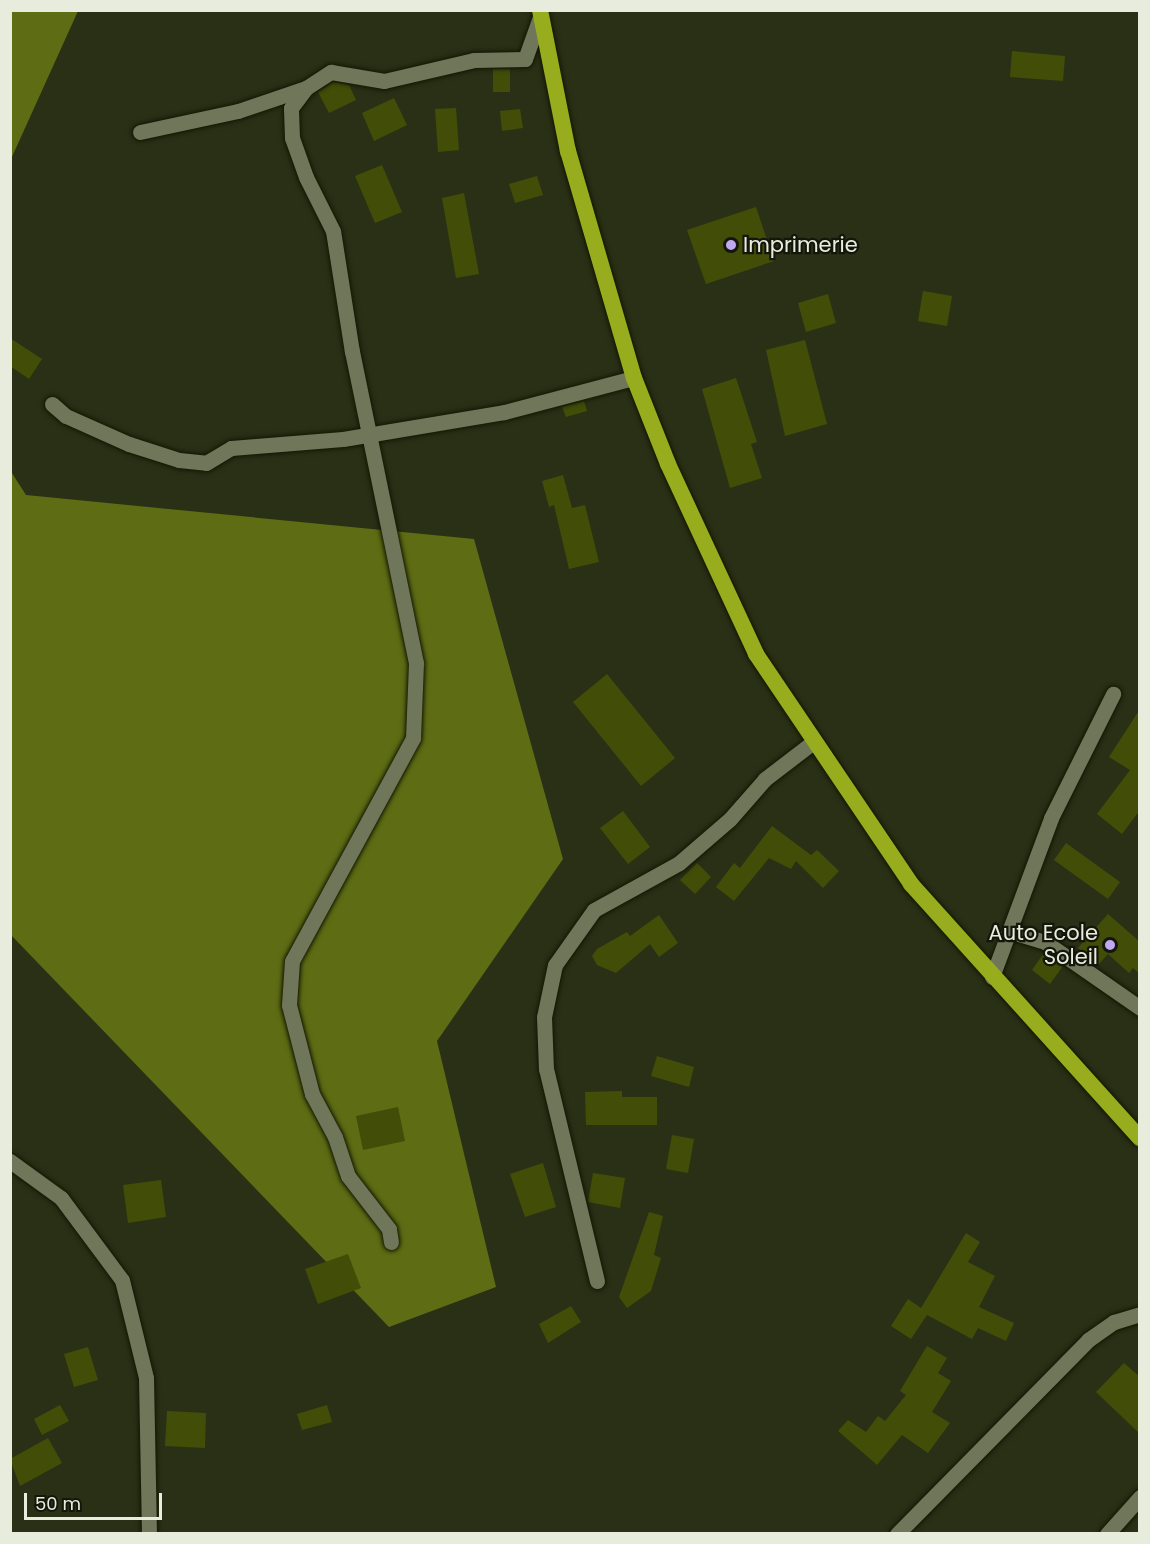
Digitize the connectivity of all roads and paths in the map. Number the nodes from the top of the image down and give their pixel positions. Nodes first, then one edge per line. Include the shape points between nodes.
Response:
1 (540, 14) edge
2 (306, 88) junction
3 (140, 132) dead end
4 (634, 378) junction
5 (52, 404) dead end
6 (368, 433) junction
7 (1113, 694) dead end
8 (812, 743) junction
9 (1009, 931) junction
10 (992, 977) junction
11 (1140, 1008) edge
12 (1140, 1138) edge
13 (10, 1161) edge
14 (391, 1242) dead end
15 (597, 1281) dead end
16 (1140, 1314) edge
17 (1140, 1497) edge
18 (149, 1533) edge
19 (897, 1533) edge
20 (1107, 1533) edge

1 - 2 street via 525,59 474,60 384,81 331,72
1 - 4 highway via 568,151
2 - 3 street via 238,111
2 - 6 street via 291,108 292,138 333,231
4 - 6 street via 504,412
4 - 8 highway via 668,464 756,654
5 - 6 street via 66,416 129,444 179,460 206,463 231,448
6 - 14 street via 416,663 412,738 292,961 289,1005 312,1094 335,1137 348,1176 389,1228
7 - 9 street via 1051,818
8 - 10 highway via 881,844
8 - 15 street via 765,779 730,819 679,863 594,910 555,965 544,1017 546,1069
9 - 10 street
9 - 11 street via 1045,942
10 - 12 highway
13 - 18 street via 61,1198 122,1280 146,1378
16 - 19 street via 1114,1322 1088,1340
17 - 20 street

